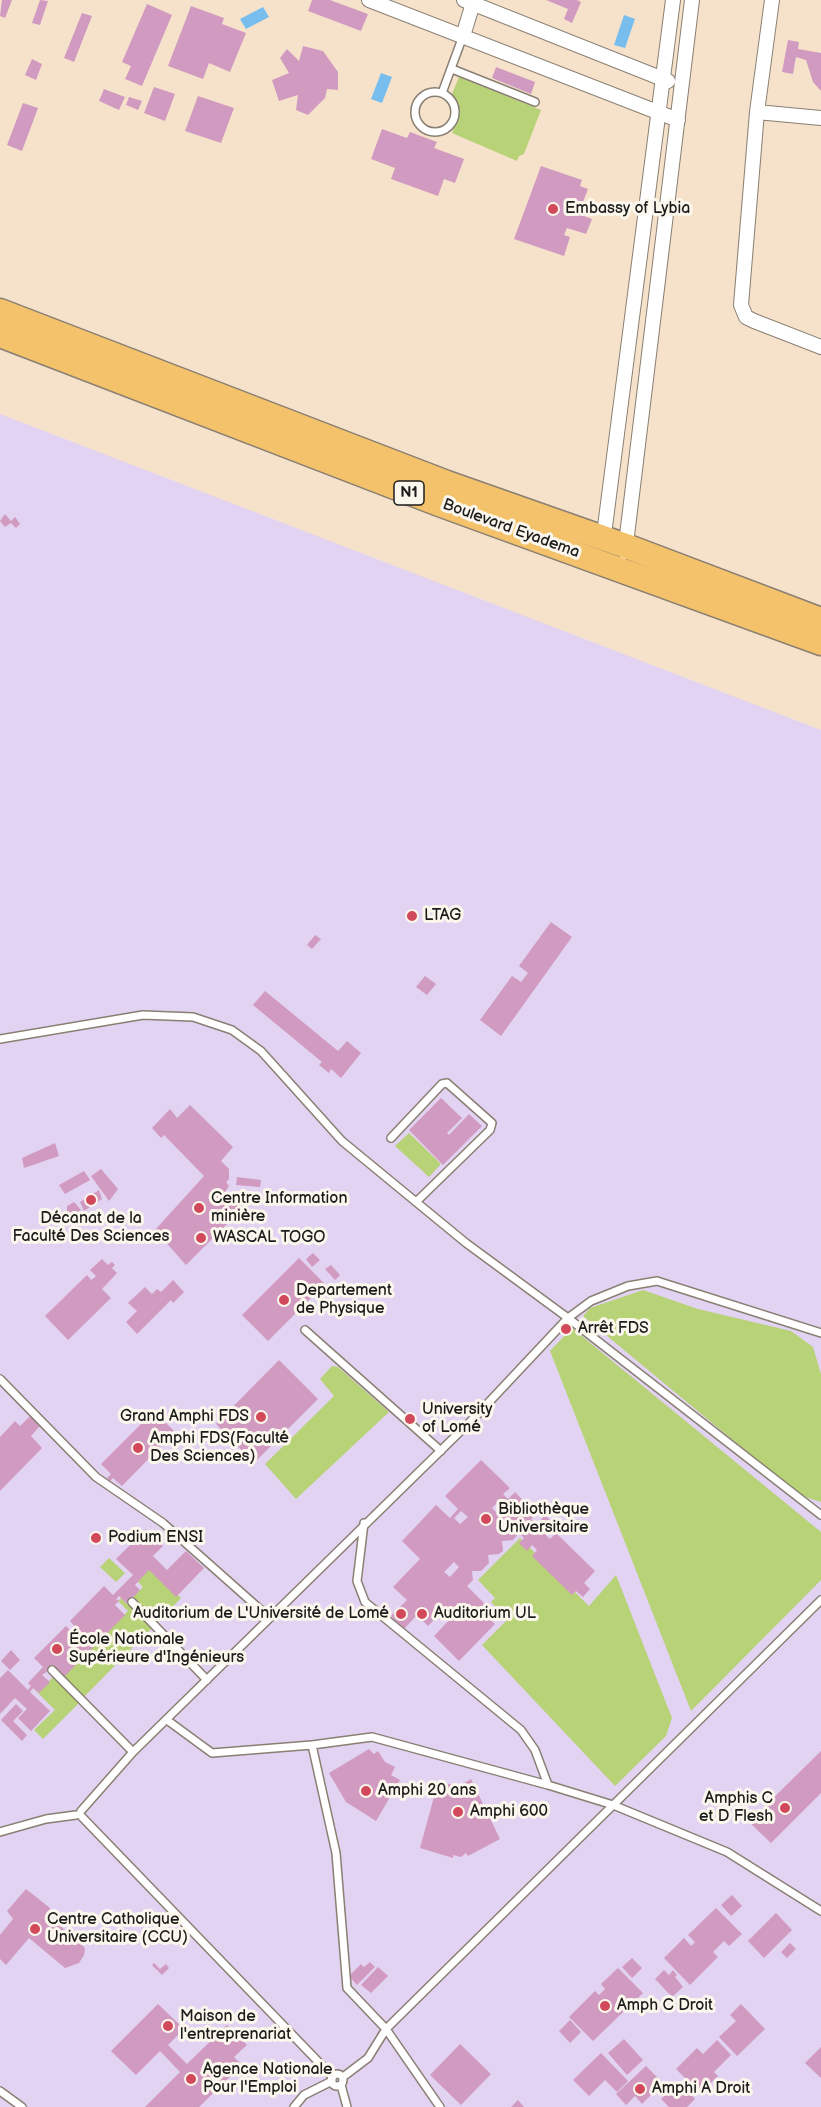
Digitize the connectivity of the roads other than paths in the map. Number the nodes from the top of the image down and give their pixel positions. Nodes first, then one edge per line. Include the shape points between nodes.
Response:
1 (369, 0) edge
2 (673, 0) edge
3 (692, 0) edge
4 (772, 0) edge
5 (470, 1) edge
6 (463, 36) junction
7 (452, 69) junction
8 (662, 79) junction
9 (682, 86) junction
10 (442, 93) junction
11 (535, 102) dead end
12 (757, 112) junction
13 (657, 113) junction
14 (821, 118) edge
15 (678, 120) junction
16 (0, 311) edge
17 (0, 335) edge
18 (821, 347) edge
19 (612, 553) junction
20 (821, 620) edge
21 (821, 644) edge
22 (0, 1038) edge
23 (391, 1138) dead end
24 (416, 1203) junction
25 (568, 1318) junction
26 (305, 1330) dead end
27 (821, 1334) edge
28 (0, 1379) edge
29 (441, 1451) junction
30 (821, 1515) edge
31 (364, 1523) junction
32 (821, 1600) edge
33 (132, 1602) dead end
34 (270, 1618) junction
35 (52, 1670) dead end
36 (207, 1680) junction
37 (167, 1720) junction
38 (312, 1745) junction
39 (133, 1752) junction
40 (548, 1785) junction
41 (613, 1805) junction
42 (80, 1814) junction
43 (0, 1832) edge
44 (821, 1911) edge
45 (386, 2029) junction
46 (332, 2079) junction
47 (342, 2081) junction
48 (0, 2091) edge
49 (22, 2107) edge
50 (294, 2107) edge
51 (347, 2107) edge
52 (440, 2107) edge

1 - 6 street
2 - 8 street
3 - 9 street
4 - 12 street
5 - 6 street
5 - 8 street
6 - 7 lane
6 - 13 street
7 - 10 lane
7 - 11 lane
8 - 9 street
8 - 13 street
9 - 15 street
10 - 10 lane via 428,94 417,105 417,120 428,130 443,130 454,119 454,104
12 - 14 street
12 - 18 street via 742,312 754,321
13 - 15 street
13 - 19 street
15 - 19 street
16 - 19 highway, Boulevard Eyadema / N1 via 447,483
17 - 19 highway, Boulevard Eyadema / N1 via 439,504
19 - 20 highway, N1
19 - 21 highway, Boulevard Eyadema / N1
22 - 24 lane via 143,1016 193,1017 232,1030 261,1051 342,1141
23 - 24 lane via 447,1083 492,1123 490,1131
24 - 25 lane
25 - 27 lane via 610,1293 657,1281
25 - 29 lane
25 - 30 lane
26 - 29 lane
28 - 34 lane via 96,1477 162,1522
29 - 31 lane
31 - 34 lane
31 - 40 lane via 357,1581 364,1602 521,1730 535,1750
32 - 41 lane
33 - 36 lane
34 - 36 lane
35 - 39 lane
36 - 37 lane
37 - 38 lane via 212,1753
37 - 39 lane
38 - 40 lane via 372,1737
38 - 45 lane via 336,1853 347,1988
39 - 42 lane
40 - 41 lane
41 - 44 lane via 727,1852
41 - 45 lane
42 - 43 lane
42 - 46 lane
45 - 47 lane via 368,2058
45 - 52 lane
46 - 47 lane via 337,2086
46 - 50 lane via 304,2095
47 - 51 lane
48 - 49 lane

